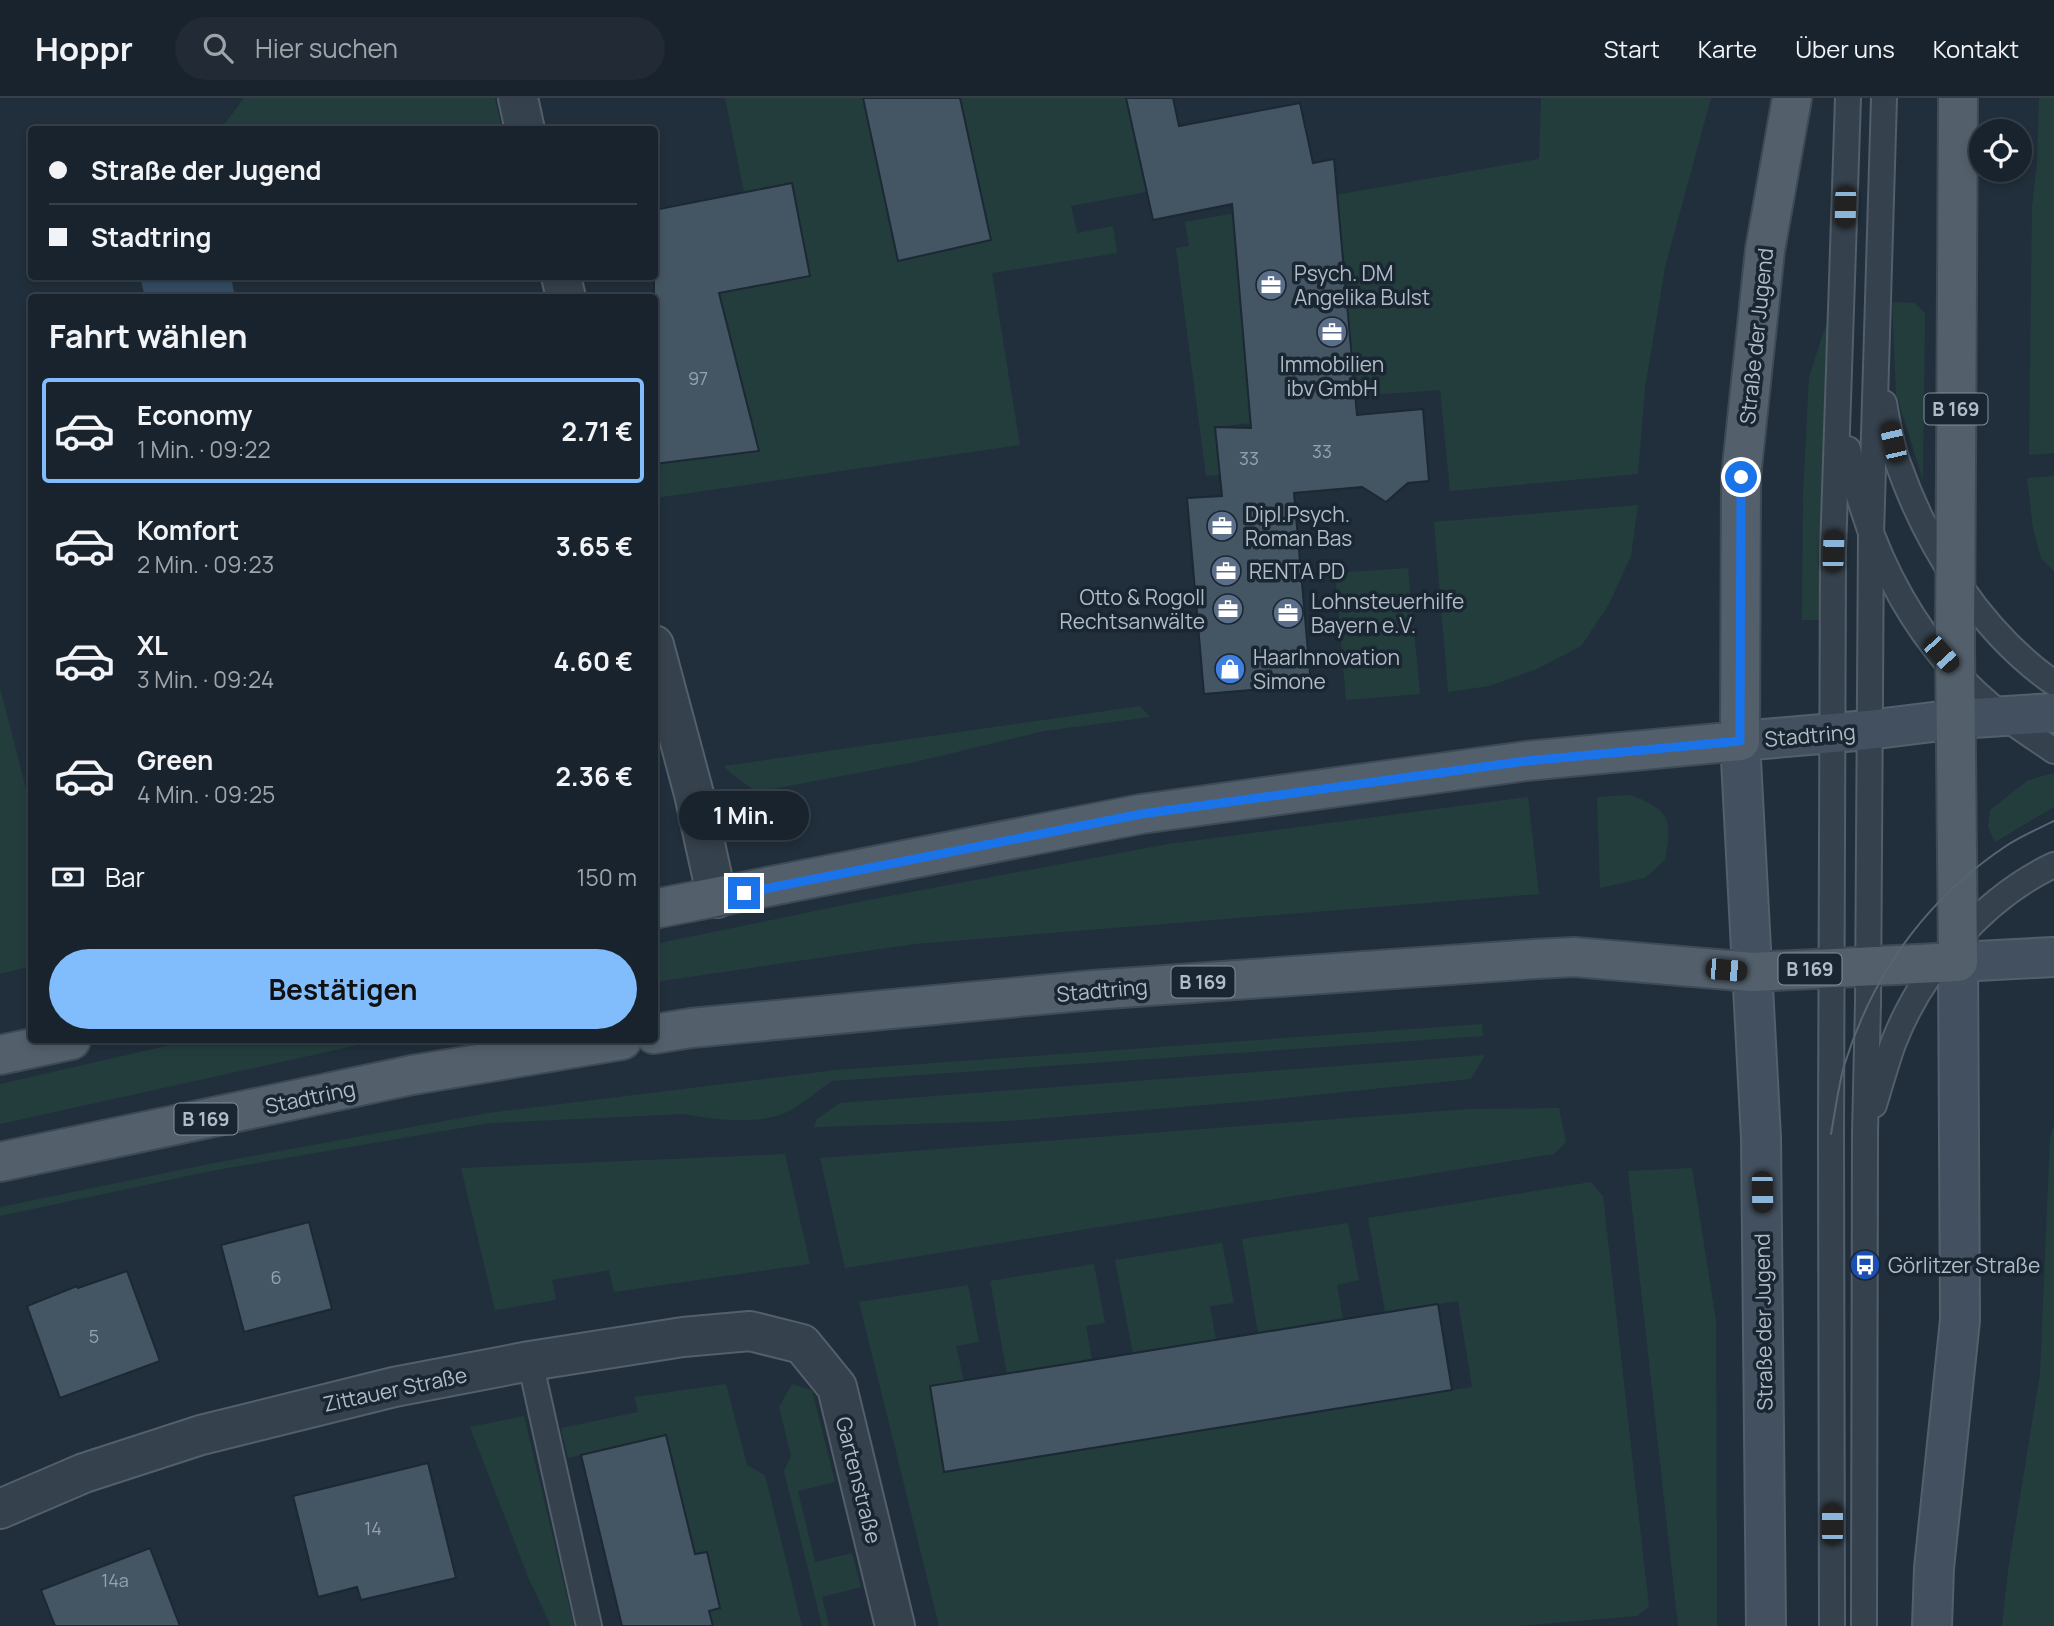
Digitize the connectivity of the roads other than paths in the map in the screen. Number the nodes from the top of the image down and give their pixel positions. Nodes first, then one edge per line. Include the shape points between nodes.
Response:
1 (518, 98) edge
2 (1792, 98) edge
3 (1848, 98) edge
4 (1884, 98) edge
5 (1958, 98) edge
6 (524, 126) edge
7 (1877, 333) junction
8 (1841, 368) junction
9 (1871, 535) junction
10 (1956, 581) junction
11 (658, 660) edge
12 (1956, 671) junction
13 (2054, 683) edge
14 (2054, 713) edge
15 (2004, 717) junction
16 (1957, 719) junction
17 (1851, 731) junction
18 (1740, 741) junction
19 (2054, 751) edge
20 (2054, 865) edge
21 (718, 898) junction
22 (658, 908) edge
23 (1951, 955) junction
24 (2054, 957) edge
25 (1849, 967) junction
26 (1752, 972) junction
27 (658, 1033) edge
28 (57, 1043) edge
29 (604, 1043) edge
30 (0, 1055) edge
31 (1865, 1133) junction
32 (0, 1162) edge
33 (802, 1344) joint
34 (530, 1361) junction
35 (0, 1509) edge
36 (1864, 1574) junction
37 (589, 1626) edge
38 (895, 1626) edge
39 (1766, 1626) edge
40 (1832, 1626) edge
41 (1843, 1626) edge
42 (1864, 1626) edge
43 (1932, 1626) edge

1 - 6 street
2 - 18 main road, Straße der Jugend via 1765,250 1741,477
3 - 8 lane
4 - 7 lane
5 - 10 main road, B 169
7 - 9 lane
7 - 10 lane via 1883,399 1898,464 1922,525
8 - 9 lane via 1844,425 1854,481
8 - 17 lane via 1833,551
9 - 12 lane via 1913,617
9 - 17 lane
10 - 12 main road, B 169
10 - 13 lane via 2001,635
11 - 21 street
12 - 15 lane
12 - 16 main road, B 169
14 - 15 main road, Stadtring
15 - 16 main road, Stadtring
15 - 19 lane
16 - 17 main road, Stadtring
16 - 23 main road, B 169
17 - 18 main road, Stadtring
17 - 25 lane
17 - 25 lane
18 - 21 main road, Stadtring via 1526,761 1141,814
18 - 26 main road, Straße der Jugend
20 - 23 lane via 2012,888
21 - 22 main road, Stadtring
23 - 24 main road, Stadtring
23 - 25 main road, Stadtring / B 169
23 - 31 lane via 1914,1000 1894,1043
23 - 43 main road via 1960,1320
25 - 26 main road, Stadtring / B 169
25 - 31 lane
25 - 40 lane
26 - 27 main road, Stadtring / B 169 via 1574,957 1535,959 1093,990
26 - 39 main road, Straße der Jugend via 1761,1138
28 - 30 main road
29 - 32 main road, Stadtring / B 169 via 412,1075
31 - 36 lane
33 - 34 street, Zittauer Straße via 750,1331
33 - 38 street, Gartenstraße via 837,1387
34 - 35 street, Zittauer Straße via 394,1387 201,1435 84,1474
34 - 37 lane
36 - 41 lane
36 - 42 lane

